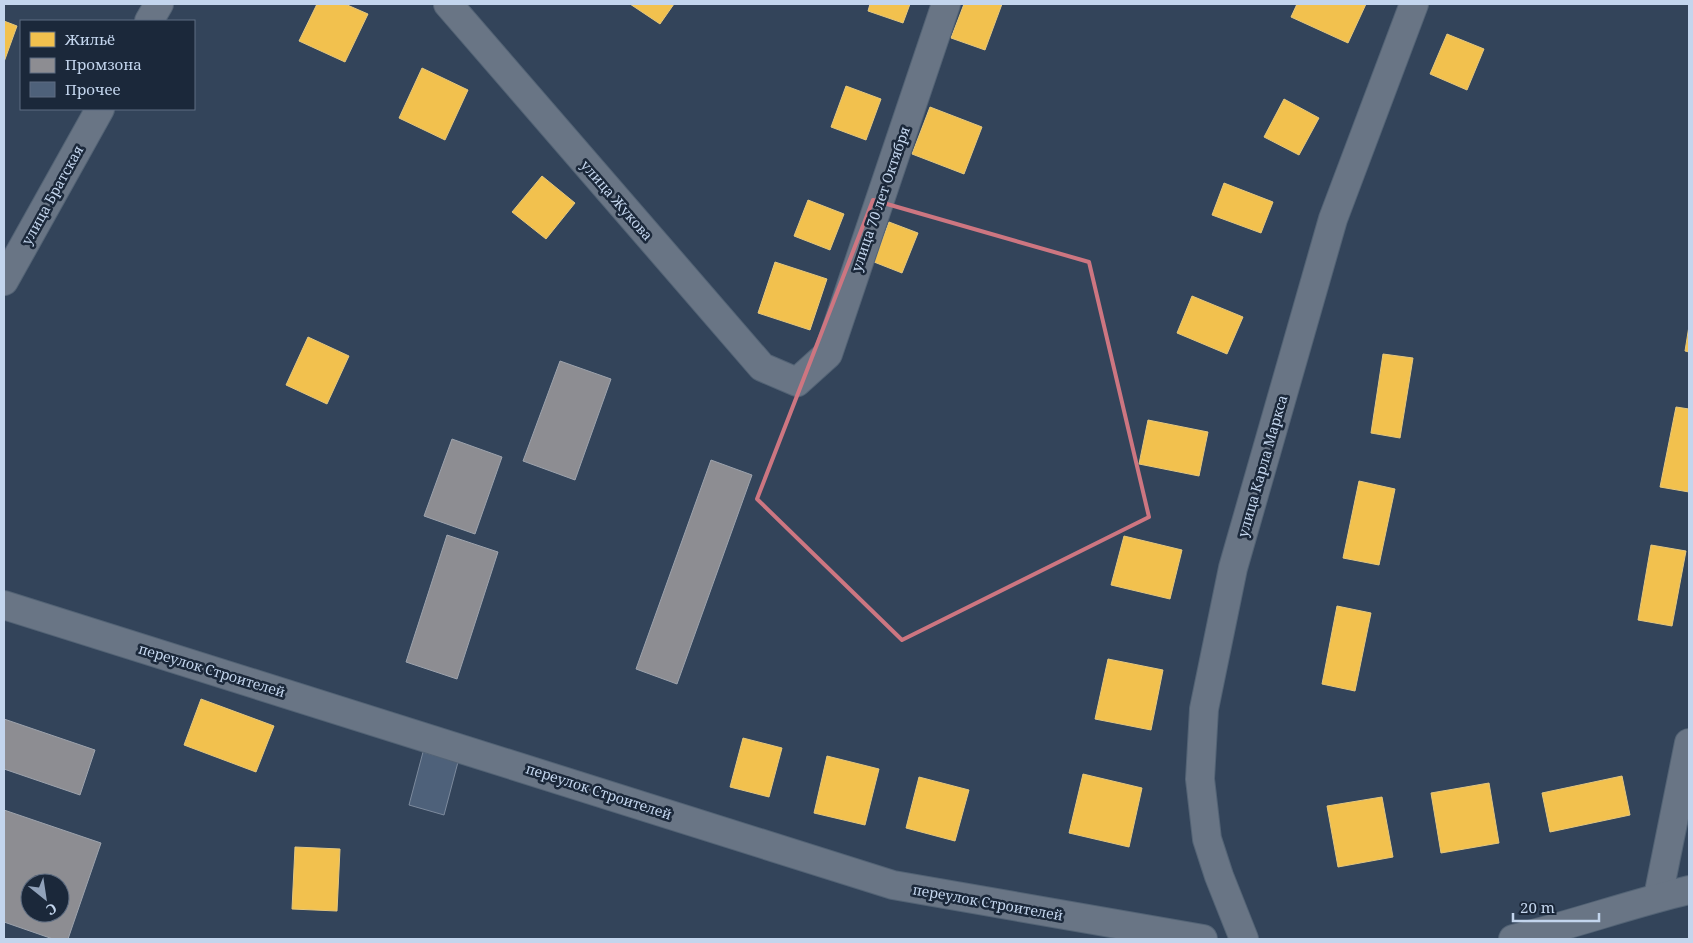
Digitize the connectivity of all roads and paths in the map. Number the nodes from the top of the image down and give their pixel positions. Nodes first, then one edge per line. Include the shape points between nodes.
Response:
1 (159, 4) edge
2 (448, 4) edge
3 (946, 4) edge
4 (1414, 4) edge
5 (150, 20) edge
6 (99, 110) edge
7 (4, 280) edge
8 (797, 382) joint
9 (4, 605) edge
10 (1689, 743) edge
11 (1689, 890) edge
12 (1658, 897) junction
13 (1566, 933) edge
14 (1203, 939) edge
15 (1244, 939) edge
16 (1513, 939) edge

1 - 5 street
2 - 8 street, улица Жукова via 762,367
3 - 8 street, улица 70 лет Октября via 828,354
4 - 15 street, улица Карла Маркса via 1333,219 1234,568 1204,709 1200,779 1207,839
6 - 7 street, улица Братская
9 - 14 street, переулок Строителей via 893,885
10 - 12 street
11 - 12 street
12 - 13 street
13 - 16 street

